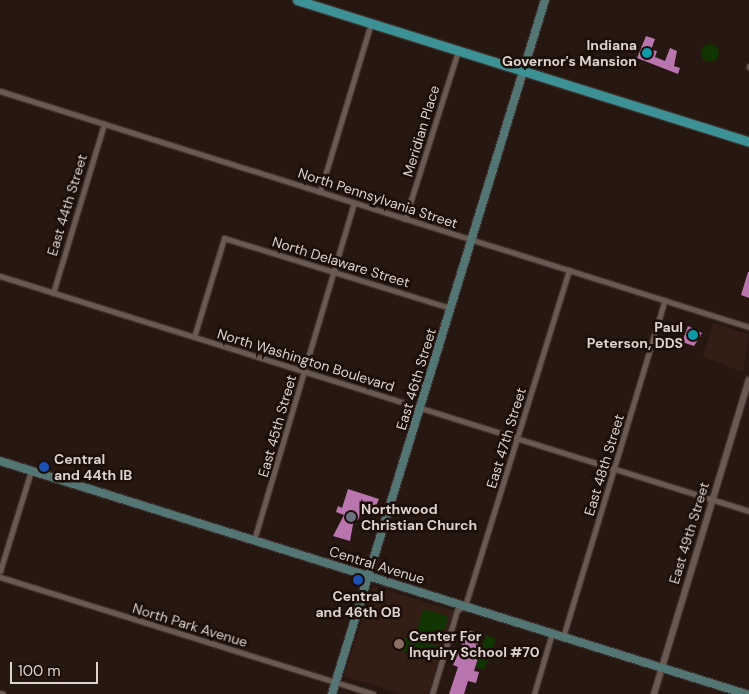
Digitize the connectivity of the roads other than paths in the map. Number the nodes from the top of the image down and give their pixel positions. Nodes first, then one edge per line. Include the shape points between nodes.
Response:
1 (297, 0) edge
2 (545, 0) edge
3 (371, 23) junction
4 (458, 51) junction
5 (523, 72) junction
6 (0, 91) edge
7 (104, 124) junction
8 (749, 142) edge
9 (320, 192) junction
10 (354, 202) junction
11 (405, 219) junction
12 (472, 240) junction
13 (569, 270) junction
14 (332, 272) junction
15 (0, 276) edge
16 (53, 293) junction
17 (665, 300) junction
18 (450, 308) junction
19 (749, 327) edge
20 (194, 337) junction
21 (304, 371) junction
22 (749, 380) edge
23 (420, 408) junction
24 (517, 438) junction
25 (0, 461) edge
26 (614, 469) junction
27 (31, 471) junction
28 (713, 499) junction
29 (749, 511) edge
30 (254, 540) junction
31 (0, 571) edge
32 (368, 576) junction
33 (0, 577) edge
34 (466, 606) junction
35 (552, 633) junction
36 (563, 637) junction
37 (661, 668) junction
38 (336, 682) junction
39 (332, 694) edge
40 (374, 694) edge
41 (432, 694) edge
42 (534, 694) edge
43 (654, 694) edge
44 (746, 694) edge

1 - 3 main road
2 - 5 main road, East 46th Street
3 - 4 main road
3 - 9 street
4 - 5 main road
4 - 11 street, Meridian Place
5 - 8 main road
5 - 12 main road, East 46th Street
6 - 7 street, North Pennsylvania Street
7 - 9 street, North Pennsylvania Street
7 - 16 street, East 44th Street
9 - 10 street, North Pennsylvania Street
10 - 11 street, North Pennsylvania Street
10 - 14 street, East 45th Street
11 - 12 street, North Pennsylvania Street
12 - 13 street, North Pennsylvania Street
12 - 18 main road, East 46th Street
13 - 17 street, North Pennsylvania Street
13 - 24 street, East 47th Street
14 - 18 street, North Delaware Street
14 - 20 street, North Delaware Street via 224,238
14 - 21 street, East 45th Street
15 - 16 street, North Washington Boulevard
16 - 20 street, North Washington Boulevard
17 - 19 street, North Pennsylvania Street
17 - 26 street, East 48th Street
18 - 23 main road, East 46th Street
20 - 21 street, North Washington Boulevard
21 - 23 street, North Washington Boulevard
21 - 30 street, East 45th Street
22 - 28 street, East 49th Street
23 - 24 street, North Washington Boulevard
23 - 32 main road, East 46th Street
24 - 26 street, North Washington Boulevard
24 - 34 street, East 47th Street
25 - 27 main road, Central Avenue
26 - 28 street, North Washington Boulevard
26 - 36 street, East 48th Street
27 - 30 main road, Central Avenue
27 - 31 street
28 - 29 street, North Washington Boulevard
28 - 37 street, East 49th Street
30 - 32 main road, Central Avenue
32 - 34 main road, Central Avenue
32 - 38 main road, East 46th Street
33 - 38 street, North Park Avenue
34 - 35 main road, Central Avenue
34 - 41 street, East 47th Street via 457,610
35 - 36 main road, Central Avenue
35 - 42 street
36 - 37 main road, Central Avenue
37 - 43 street, East 49th Street
37 - 44 main road, Central Avenue
38 - 39 main road, East 46th Street
38 - 40 street, North Park Avenue

